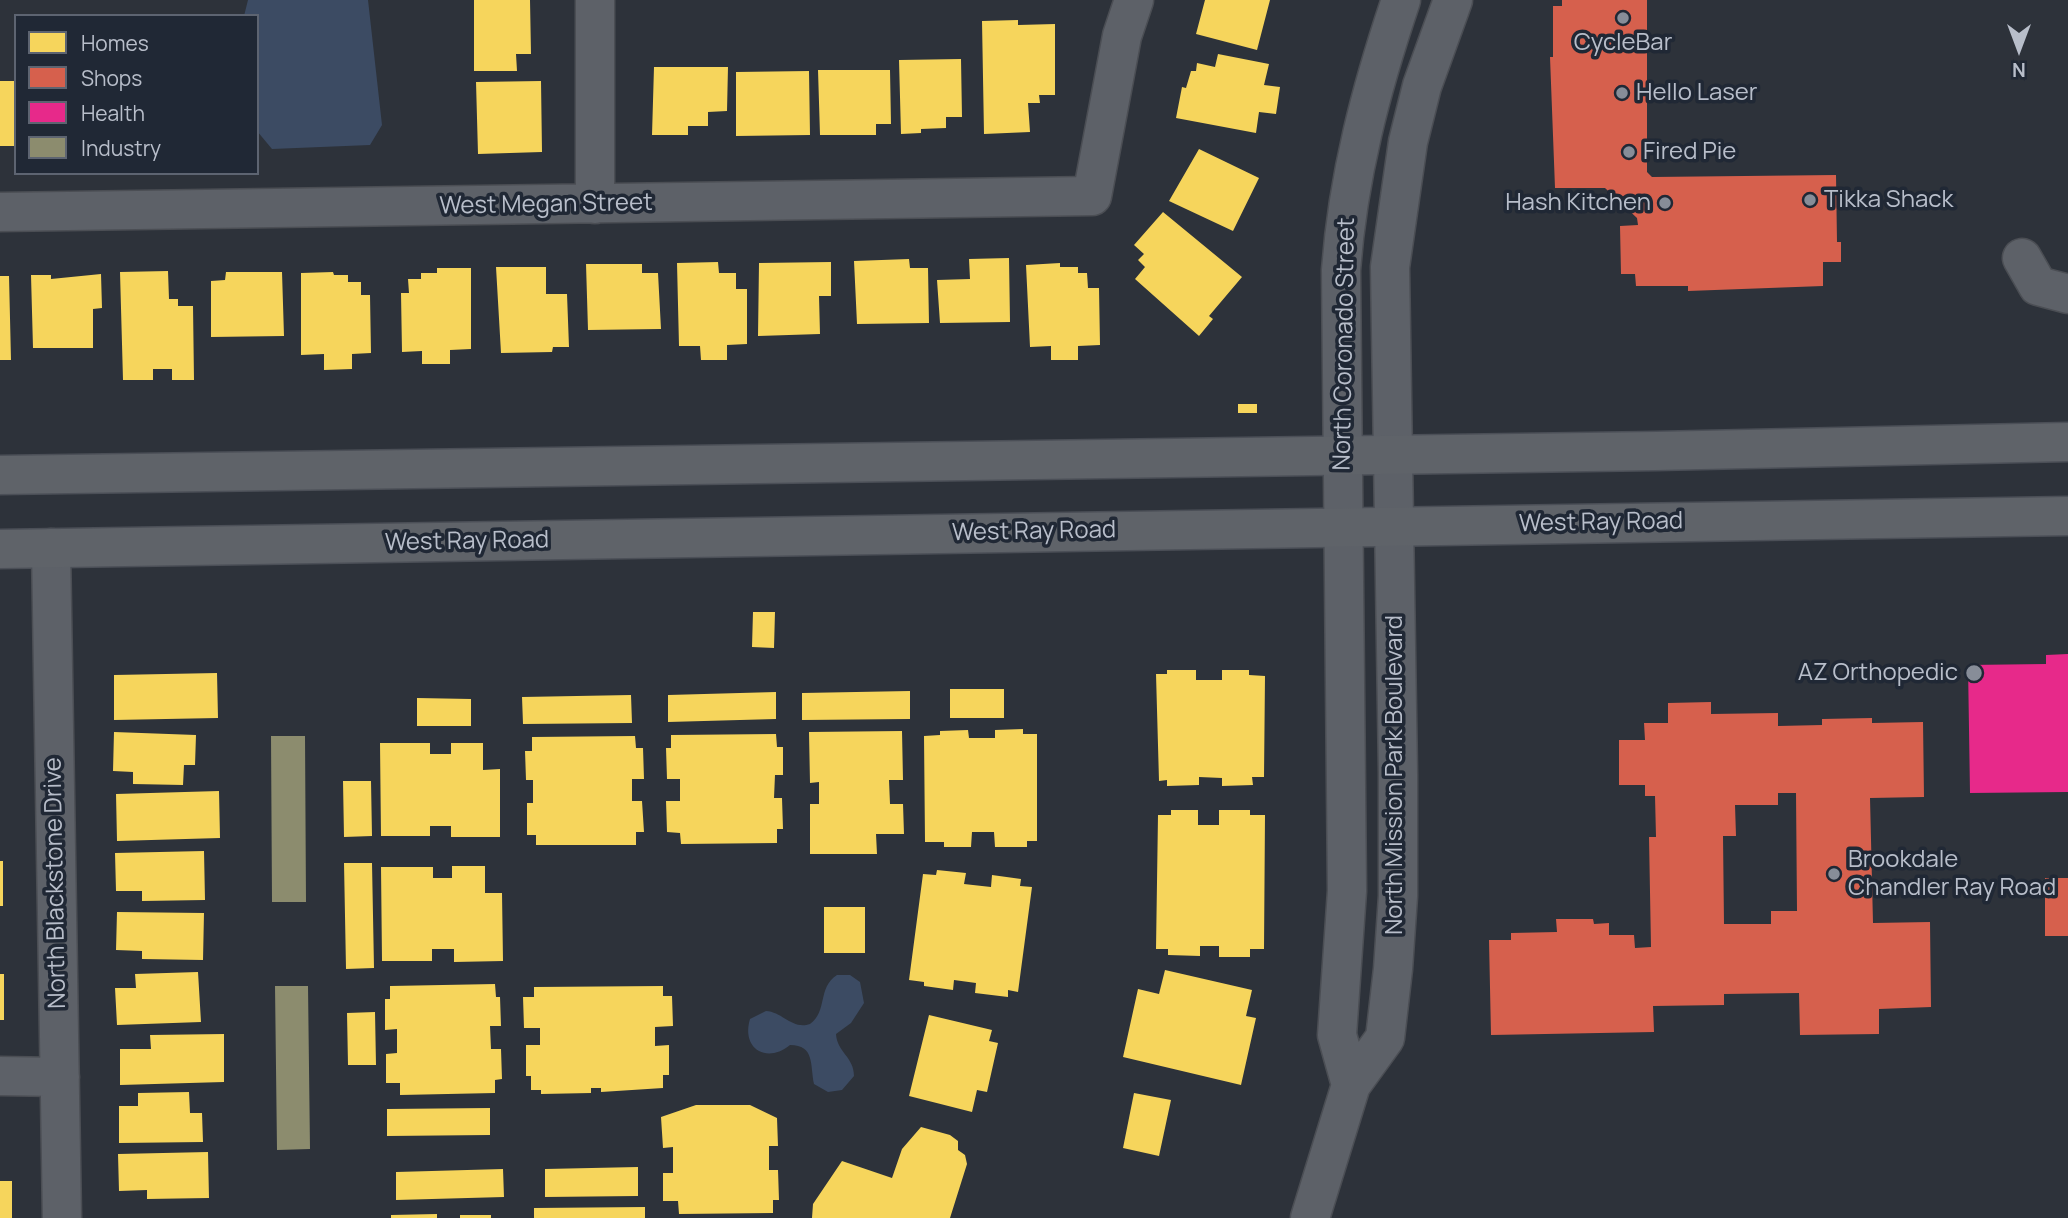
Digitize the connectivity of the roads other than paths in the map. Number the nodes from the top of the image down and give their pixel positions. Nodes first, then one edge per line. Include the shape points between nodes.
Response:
1 (595, 0) edge
2 (1134, 0) edge
3 (1401, 0) edge
4 (1453, 0) edge
5 (595, 204) junction
6 (0, 212) edge
7 (2022, 258) dead end
8 (2068, 295) edge
9 (2068, 442) edge
10 (1391, 454) junction
11 (1342, 455) junction
12 (0, 475) edge
13 (2068, 500) edge
14 (2068, 516) edge
15 (2020, 517) junction
16 (1343, 527) junction
17 (1393, 527) junction
18 (51, 548) junction
19 (0, 549) edge
20 (0, 1076) edge
21 (60, 1076) junction
22 (1351, 1085) junction
23 (62, 1218) edge
24 (1310, 1218) edge

1 - 5 street
2 - 5 street, West Megan Street via 1122,36 1092,197
3 - 11 street, North Coronado Street via 1368,107 1346,215 1340,323
4 - 10 street, North Coronado Street via 1422,86 1397,205 1390,267
5 - 6 street, West Megan Street
7 - 8 street via 2038,286
9 - 10 main road
10 - 11 main road
10 - 17 street, North Mission Park Boulevard
11 - 12 main road
11 - 16 street, North Coronado Street
13 - 15 main road
14 - 15 main road, West Ray Road
15 - 17 main road, West Ray Road
16 - 17 main road, West Ray Road
16 - 18 main road, West Ray Road
16 - 22 street, North Mission Park Boulevard via 1347,891 1338,1035
17 - 22 street, North Mission Park Boulevard via 1398,815 1393,970 1385,1038
18 - 19 main road, West Ray Road
18 - 21 street, North Blackstone Drive
20 - 21 street
21 - 23 street, North Blackstone Drive
22 - 24 street, North Mission Park Boulevard

